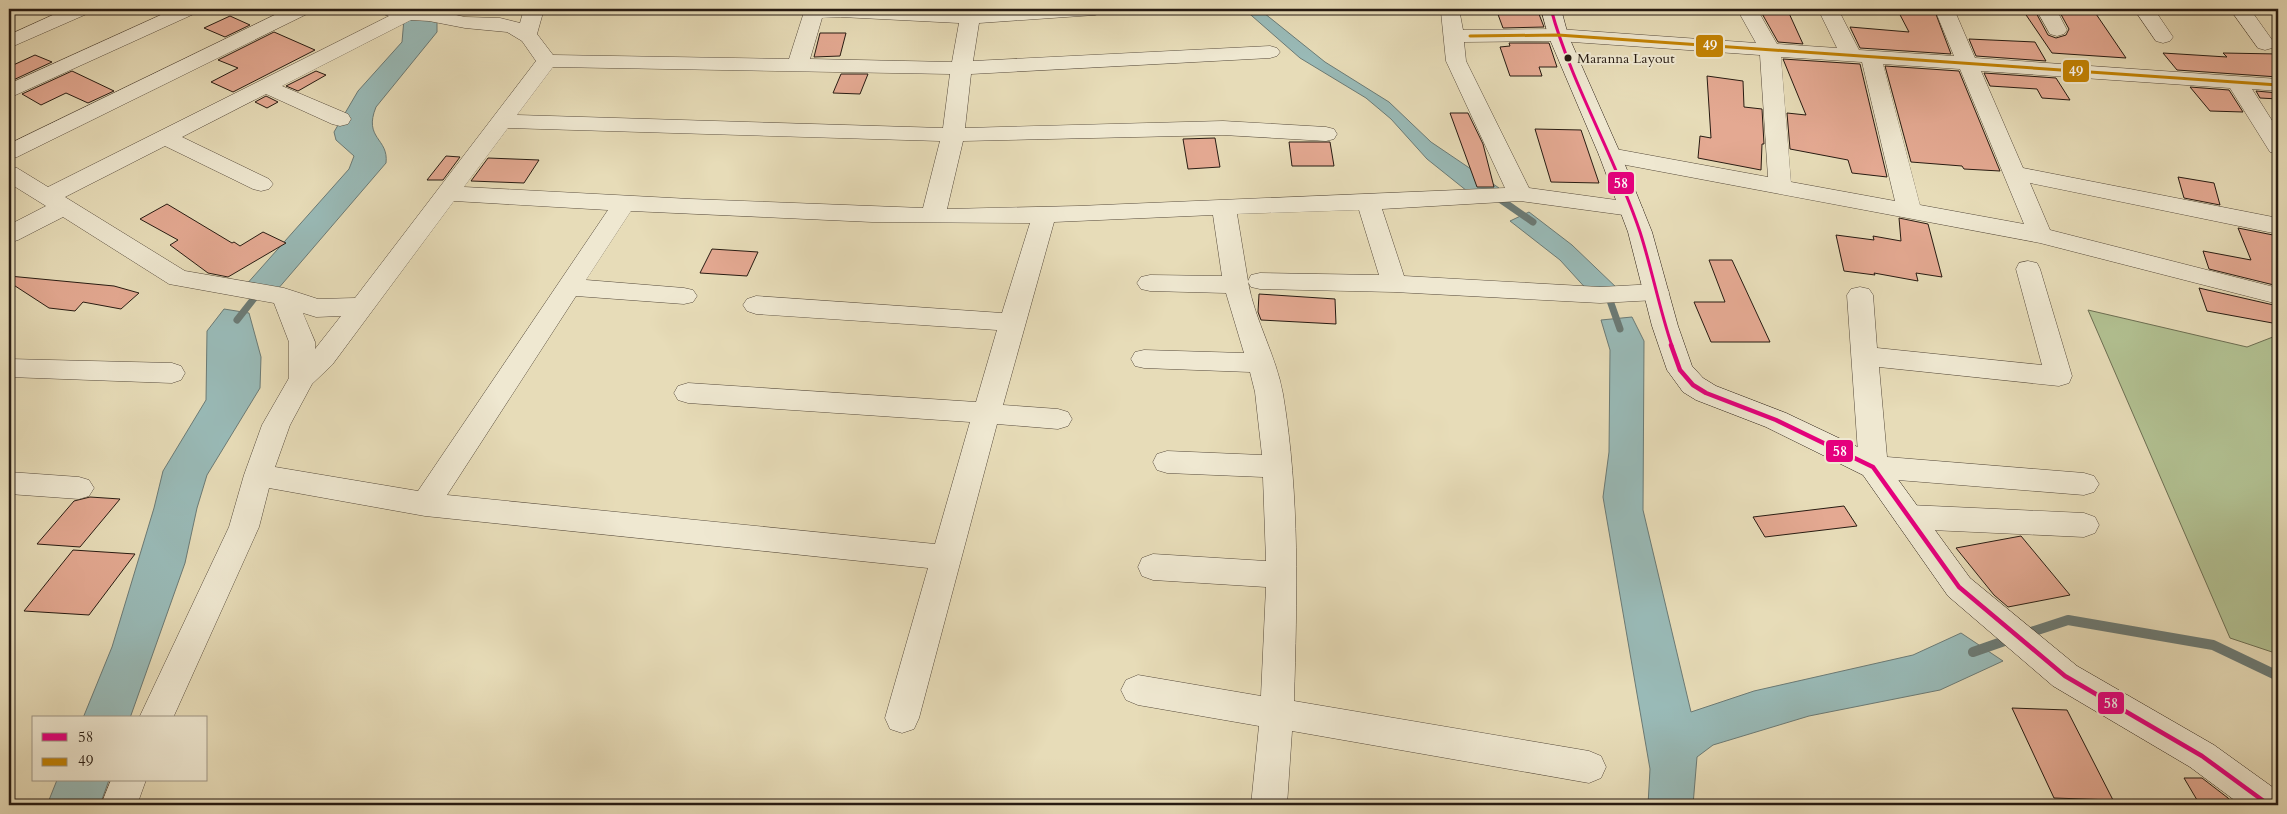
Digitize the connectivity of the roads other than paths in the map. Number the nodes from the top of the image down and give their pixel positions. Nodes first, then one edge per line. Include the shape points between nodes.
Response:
1 (82, 9) edge
2 (189, 9) edge
3 (302, 9) edge
4 (534, 9) edge
5 (1095, 9) edge
6 (1551, 9) edge
7 (1747, 9) edge
8 (1828, 9) edge
9 (2046, 9) edge
10 (2144, 9) edge
11 (2240, 9) edge
12 (1945, 10) dead end
13 (814, 11) edge
14 (1451, 12) dead end
15 (421, 13) edge
16 (971, 13) edge
17 (2252, 26) junction
18 (2278, 28) edge
19 (2057, 30) dead end
20 (527, 34) junction
21 (1558, 35) junction
22 (1453, 36) junction
23 (2162, 37) dead end
24 (9, 42) edge
25 (2265, 44) dead end
26 (1770, 49) junction
27 (1270, 52) dead end
28 (1861, 56) junction
29 (547, 61) junction
30 (798, 64) junction
31 (1970, 64) junction
32 (961, 68) junction
33 (2237, 83) junction
34 (2278, 85) edge
35 (266, 86) junction
36 (9, 92) edge
37 (340, 119) dead end
38 (502, 121) junction
39 (1326, 134) dead end
40 (953, 135) junction
41 (164, 137) junction
42 (2278, 147) edge
43 (9, 152) edge
44 (1610, 155) junction
45 (9, 173) edge
46 (2014, 173) junction
47 (261, 184) dead end
48 (1780, 186) junction
49 (447, 193) junction
50 (1516, 195) junction
51 (55, 202) junction
52 (1368, 202) junction
53 (624, 204) junction
54 (1224, 207) junction
55 (1631, 209) junction
56 (1909, 210) junction
57 (933, 216) junction
58 (1044, 216) junction
59 (2278, 226) edge
60 (9, 235) edge
61 (2040, 235) junction
62 (2028, 269) dead end
63 (1248, 283) junction
64 (1150, 284) dead end
65 (1394, 284) junction
66 (568, 287) junction
67 (1656, 292) junction
68 (1860, 295) dead end
69 (284, 296) junction
70 (684, 296) dead end
71 (2278, 296) edge
72 (756, 305) dead end
73 (362, 306) junction
74 (1012, 322) junction
75 (1865, 356) junction
76 (1144, 359) dead end
77 (1261, 363) junction
78 (9, 368) edge
79 (172, 372) dead end
80 (302, 378) junction
81 (688, 393) dead end
82 (988, 413) junction
83 (1058, 419) dead end
84 (1167, 462) dead end
85 (1277, 467) junction
86 (1872, 467) junction
87 (258, 475) junction
88 (9, 484) edge
89 (2084, 484) dead end
90 (79, 488) dead end
91 (425, 504) junction
92 (1909, 517) junction
93 (2084, 525) dead end
94 (947, 558) junction
95 (1153, 568) dead end
96 (1282, 575) junction
97 (1138, 690) dead end
98 (1276, 714) junction
99 (157, 716) edge
100 (902, 718) dead end
101 (1589, 767) dead end
102 (128, 782) edge
103 (119, 805) edge
104 (1269, 805) edge
105 (2268, 805) edge

1 - 24 street
2 - 36 street
3 - 43 street
4 - 20 street
5 - 16 street
6 - 21 street
7 - 26 street
8 - 28 street
9 - 19 street
10 - 23 street
11 - 17 street
12 - 31 street
13 - 16 street
13 - 30 street
14 - 22 street
15 - 20 street via 515,28
15 - 35 street
16 - 32 street
17 - 18 street
17 - 25 street
20 - 29 street
21 - 22 street
21 - 26 street
21 - 44 street
22 - 50 street via 1456,61
26 - 28 street
26 - 48 street
27 - 32 street
28 - 31 street
28 - 56 street
29 - 30 street
29 - 38 street
30 - 32 street
31 - 33 street
31 - 46 street
32 - 40 street
33 - 34 street
33 - 42 street
35 - 37 street
35 - 41 street
38 - 40 street
38 - 49 street
39 - 40 street via 1223,128
40 - 57 street
41 - 47 street
41 - 51 street
44 - 48 street
44 - 55 street
45 - 51 street
46 - 59 street
46 - 61 street
48 - 56 street
49 - 53 street
49 - 73 street
50 - 52 street
50 - 55 street
51 - 60 street
51 - 69 street via 178,278
52 - 54 street
52 - 65 street
53 - 57 street
53 - 66 street
54 - 58 street
54 - 63 street
55 - 67 street
56 - 61 street
57 - 58 street
58 - 74 street
61 - 71 street
62 - 75 street via 2059,376
63 - 64 street
63 - 65 street
63 - 77 street via 1248,328
65 - 67 street via 1616,294
66 - 70 street
66 - 91 street
67 - 86 street via 1680,370 1693,385 1776,420
68 - 75 street
69 - 73 street via 316,308
69 - 80 street via 302,342
72 - 74 street
73 - 80 street via 323,358
74 - 82 street
75 - 86 street
76 - 77 street
77 - 85 street via 1269,392
78 - 79 street
80 - 87 street via 276,426
81 - 82 street
82 - 83 street
82 - 94 street
84 - 85 street
85 - 96 street
86 - 89 street
86 - 92 street
87 - 91 street
87 - 99 street via 244,527
88 - 90 street
91 - 94 street
92 - 93 street
92 - 105 street via 1959,588 2065,676 2202,756
94 - 100 street
95 - 96 street
96 - 98 street
97 - 98 street
98 - 101 street
98 - 104 street
102 - 103 street

